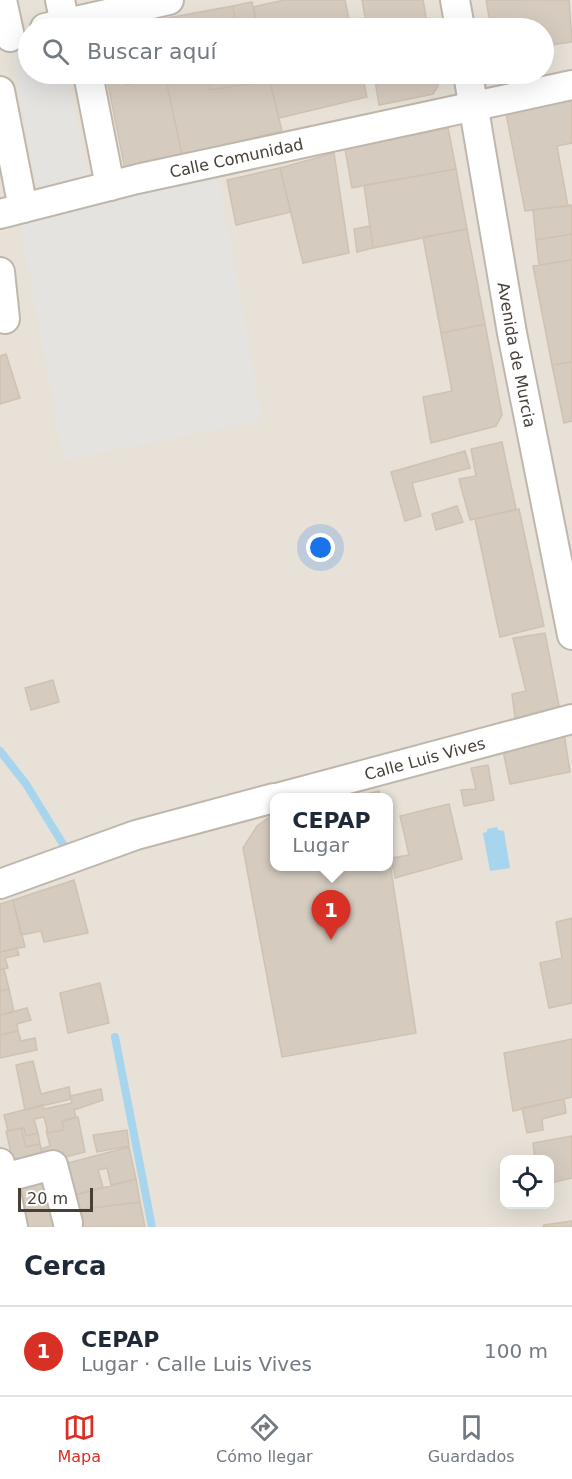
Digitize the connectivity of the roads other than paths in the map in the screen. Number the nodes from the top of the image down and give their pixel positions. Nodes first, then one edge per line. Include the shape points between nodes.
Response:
1 (2, 0) edge
2 (169, 0) edge
3 (455, 0) edge
4 (75, 18) edge
5 (458, 18) edge
6 (13, 36) edge
7 (90, 84) edge
8 (470, 84) edge
9 (572, 85) edge
10 (0, 90) edge
11 (473, 105) junction
12 (110, 186) junction
13 (12, 211) edge
14 (0, 272) edge
15 (5, 319) dead end
16 (567, 574) edge
17 (572, 635) edge
18 (572, 719) edge
19 (294, 793) edge
20 (270, 799) edge
21 (0, 884) edge
22 (1, 1173) edge
23 (68, 1222) dead end
24 (13, 1227) edge

1 - 6 street
2 - 4 street
3 - 5 street
7 - 12 street
8 - 11 street, Avenida de Murcia
9 - 11 street, Calle Comunidad
10 - 13 street
11 - 12 street, Calle Comunidad
11 - 16 street, Avenida de Murcia via 512,333
12 - 13 street, Calle Comunidad via 64,189
14 - 15 street
16 - 17 street, Avenida de Murcia
18 - 19 street, Calle Luis Vives
20 - 21 street, Calle Luis Vives via 135,835
22 - 23 street via 52,1165
22 - 24 street

